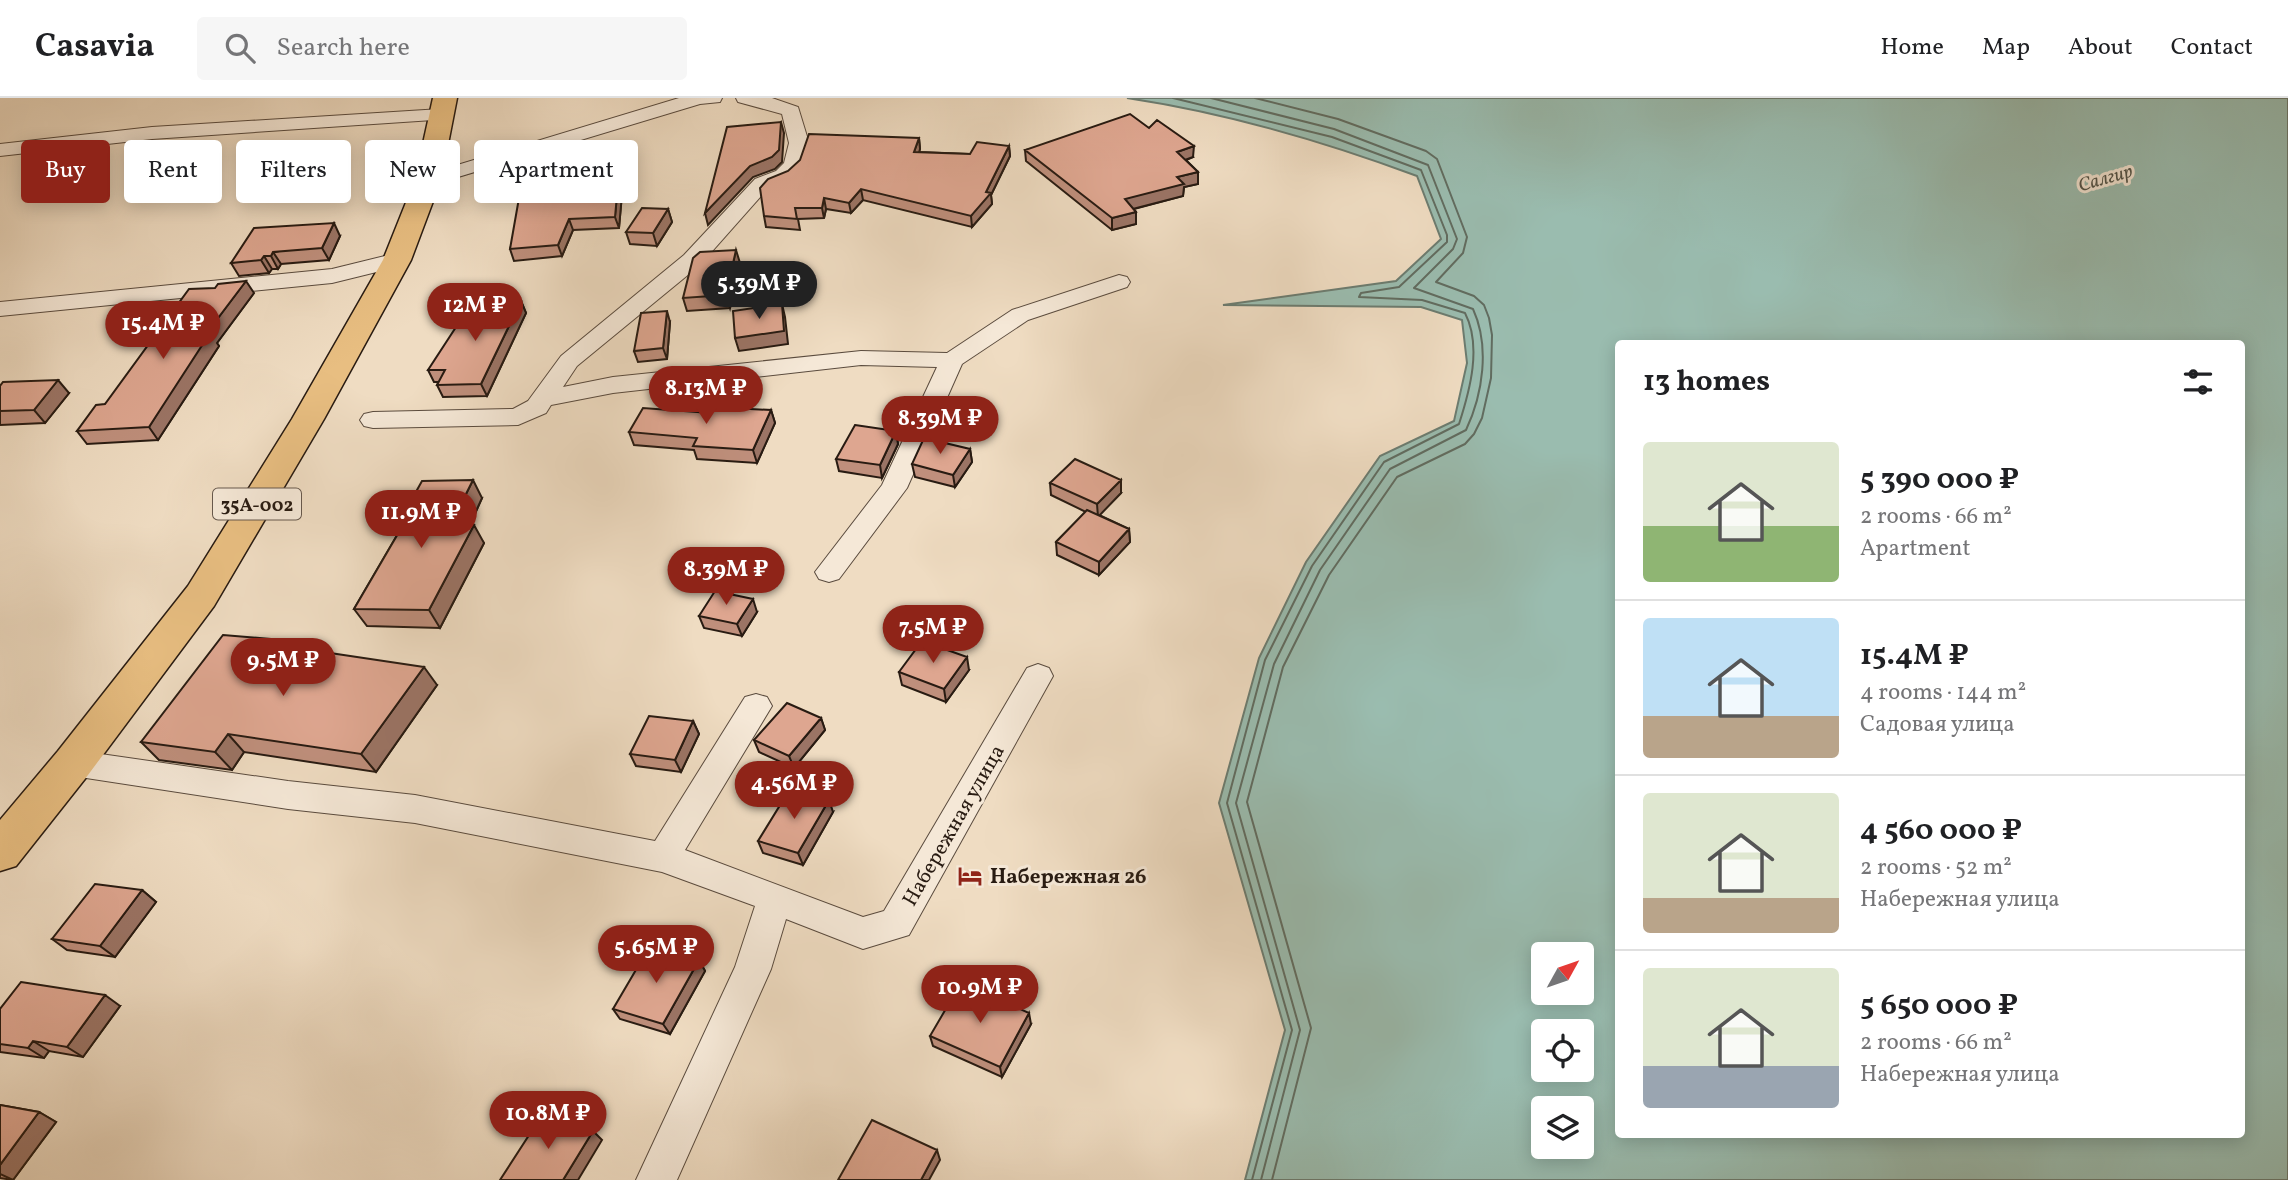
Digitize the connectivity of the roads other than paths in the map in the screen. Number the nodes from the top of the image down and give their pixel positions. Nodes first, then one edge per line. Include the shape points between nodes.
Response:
1 (713, 98) edge
2 (745, 98) edge
3 (443, 106) edge
4 (436, 140) edge
5 (0, 149) edge
6 (460, 170) edge
7 (419, 203) edge
8 (397, 260) junction
9 (1119, 282) dead end
10 (0, 309) edge
11 (952, 360) junction
12 (543, 399) junction
13 (373, 420) dead end
14 (829, 572) dead end
15 (1038, 676) dead end
16 (756, 706) dead end
17 (74, 763) junction
18 (0, 852) edge
19 (663, 857) junction
20 (775, 898) junction
21 (656, 1180) edge

1 - 6 street via 699,98
2 - 12 street via 791,111 799,143 794,165 762,183 692,260 569,361
3 - 4 main road, 35А-002
3 - 5 street
7 - 8 main road, 35А-002
8 - 10 street via 332,276
8 - 17 main road, 35А-002 via 201,596
9 - 11 street via 1020,315
11 - 12 street via 861,358 614,385
11 - 14 street via 894,488
12 - 13 street via 518,417
15 - 20 street, Набережная улица via 896,924 863,933
16 - 19 street
17 - 18 main road, 35А-002
17 - 19 street, Набережная улица via 415,809
19 - 20 street, Набережная улица
20 - 21 street via 753,970

